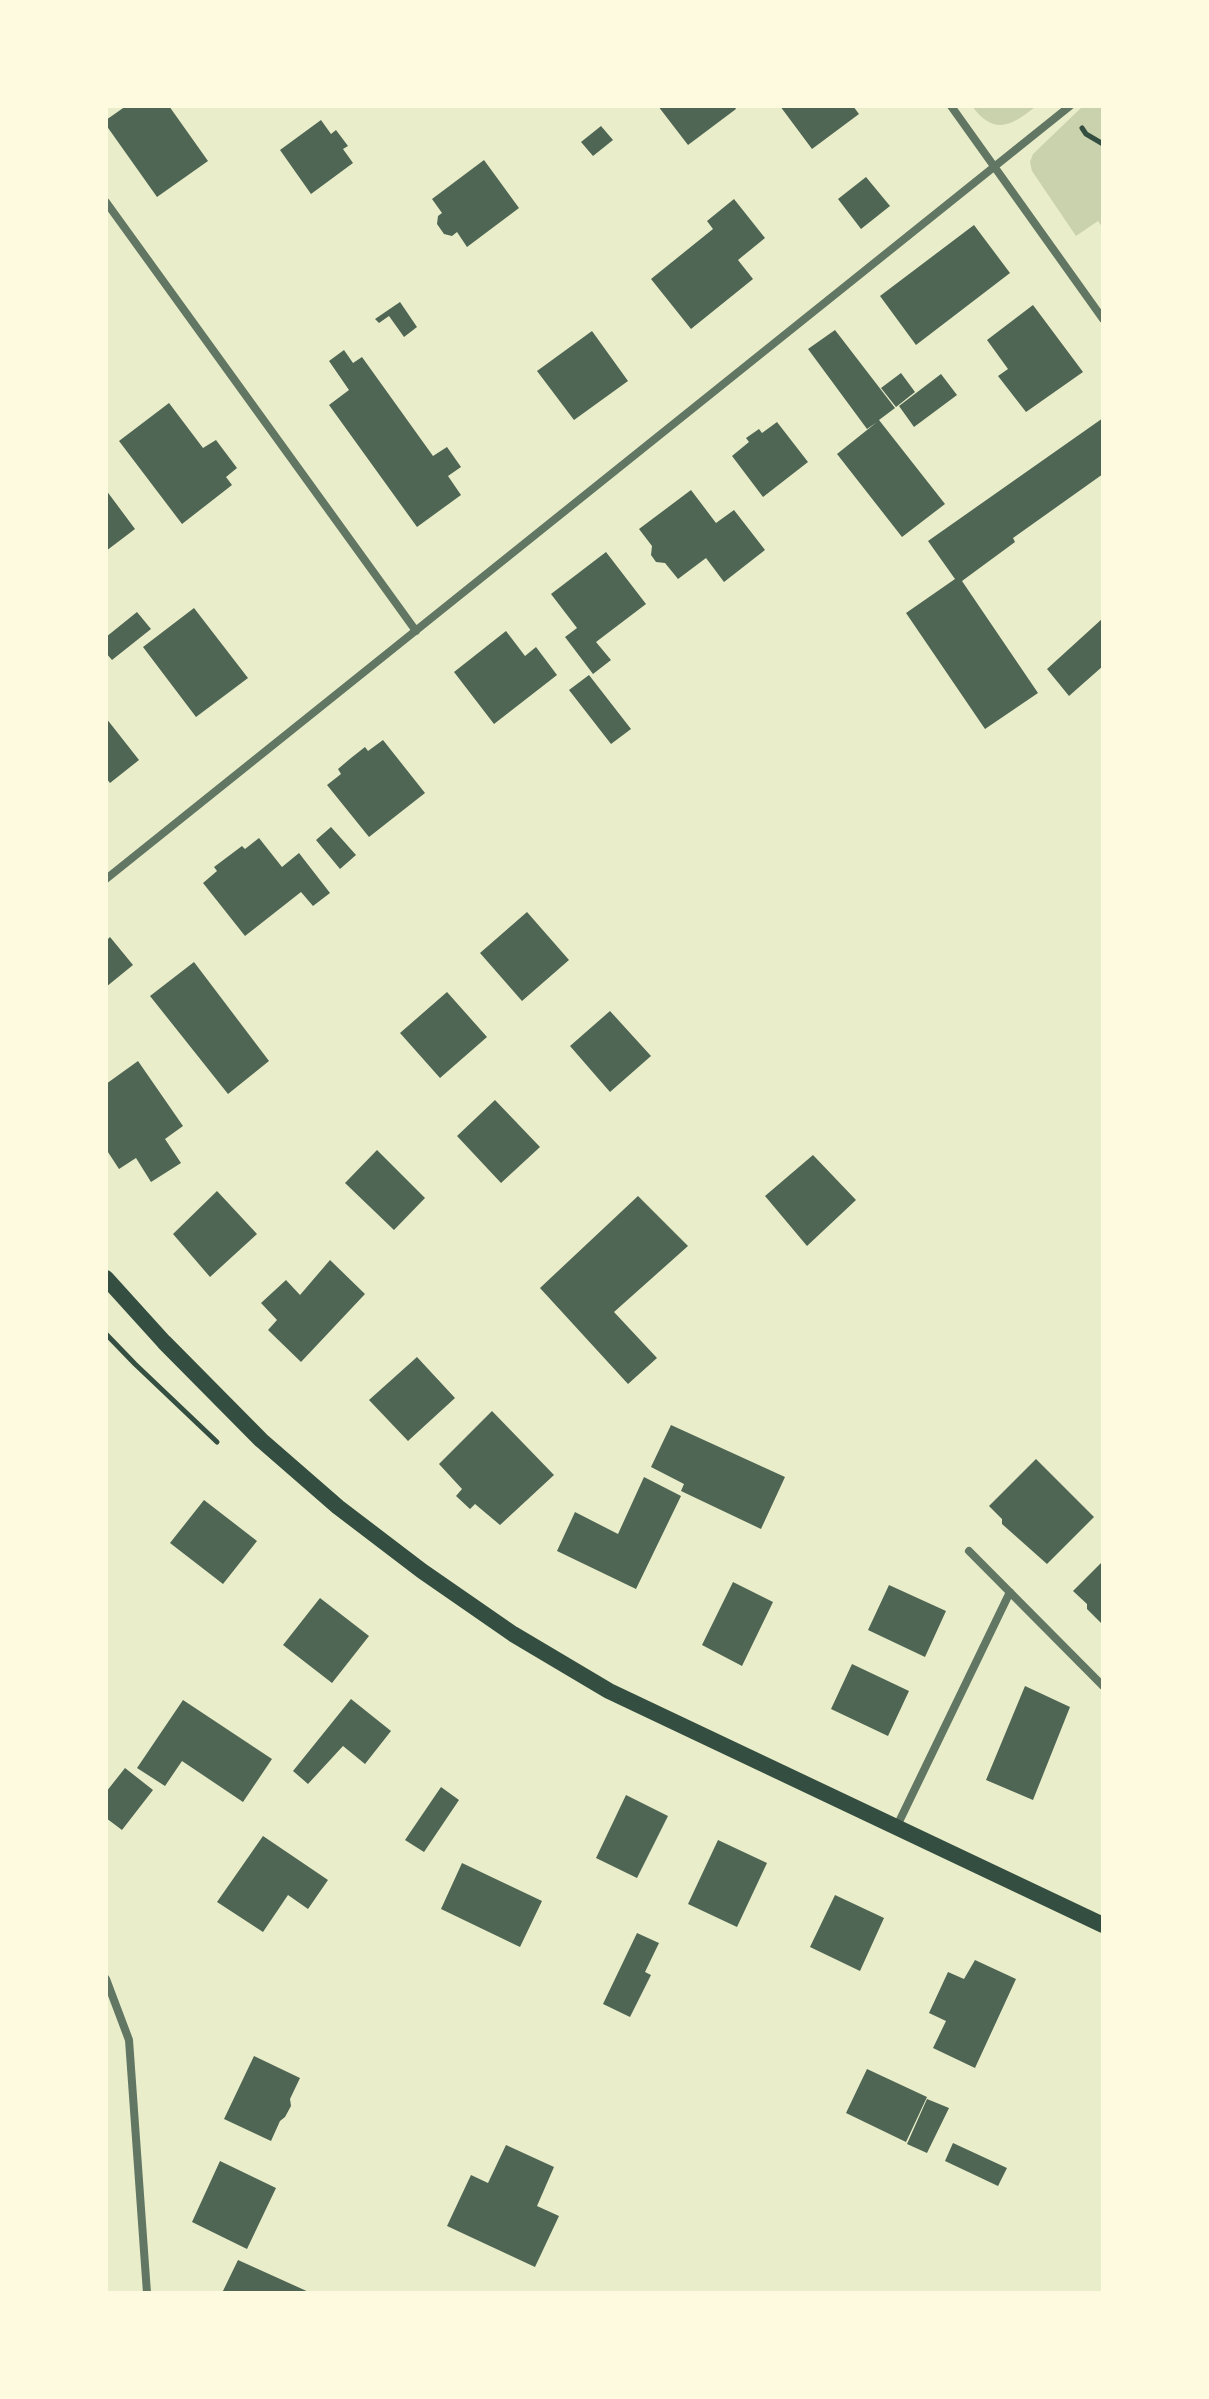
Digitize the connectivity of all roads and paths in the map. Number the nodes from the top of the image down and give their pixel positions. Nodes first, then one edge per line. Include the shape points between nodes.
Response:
1 (951, 106) edge
2 (1070, 106) edge
3 (996, 168) junction
4 (106, 202) edge
5 (1103, 319) edge
6 (416, 631) junction
7 (106, 879) edge
8 (106, 1278) edge
9 (969, 1551) dead end
10 (1010, 1592) junction
11 (1103, 1686) edge
12 (896, 1828) junction
13 (1103, 1925) edge
14 (106, 1979) edge
15 (147, 2293) edge

1 - 3 street
2 - 3 street
3 - 5 street
3 - 6 street
4 - 6 street
6 - 7 street
8 - 12 main road via 261,1440 422,1571 609,1691
9 - 10 street
10 - 11 street
10 - 12 street
12 - 13 main road
14 - 15 street via 129,2040

